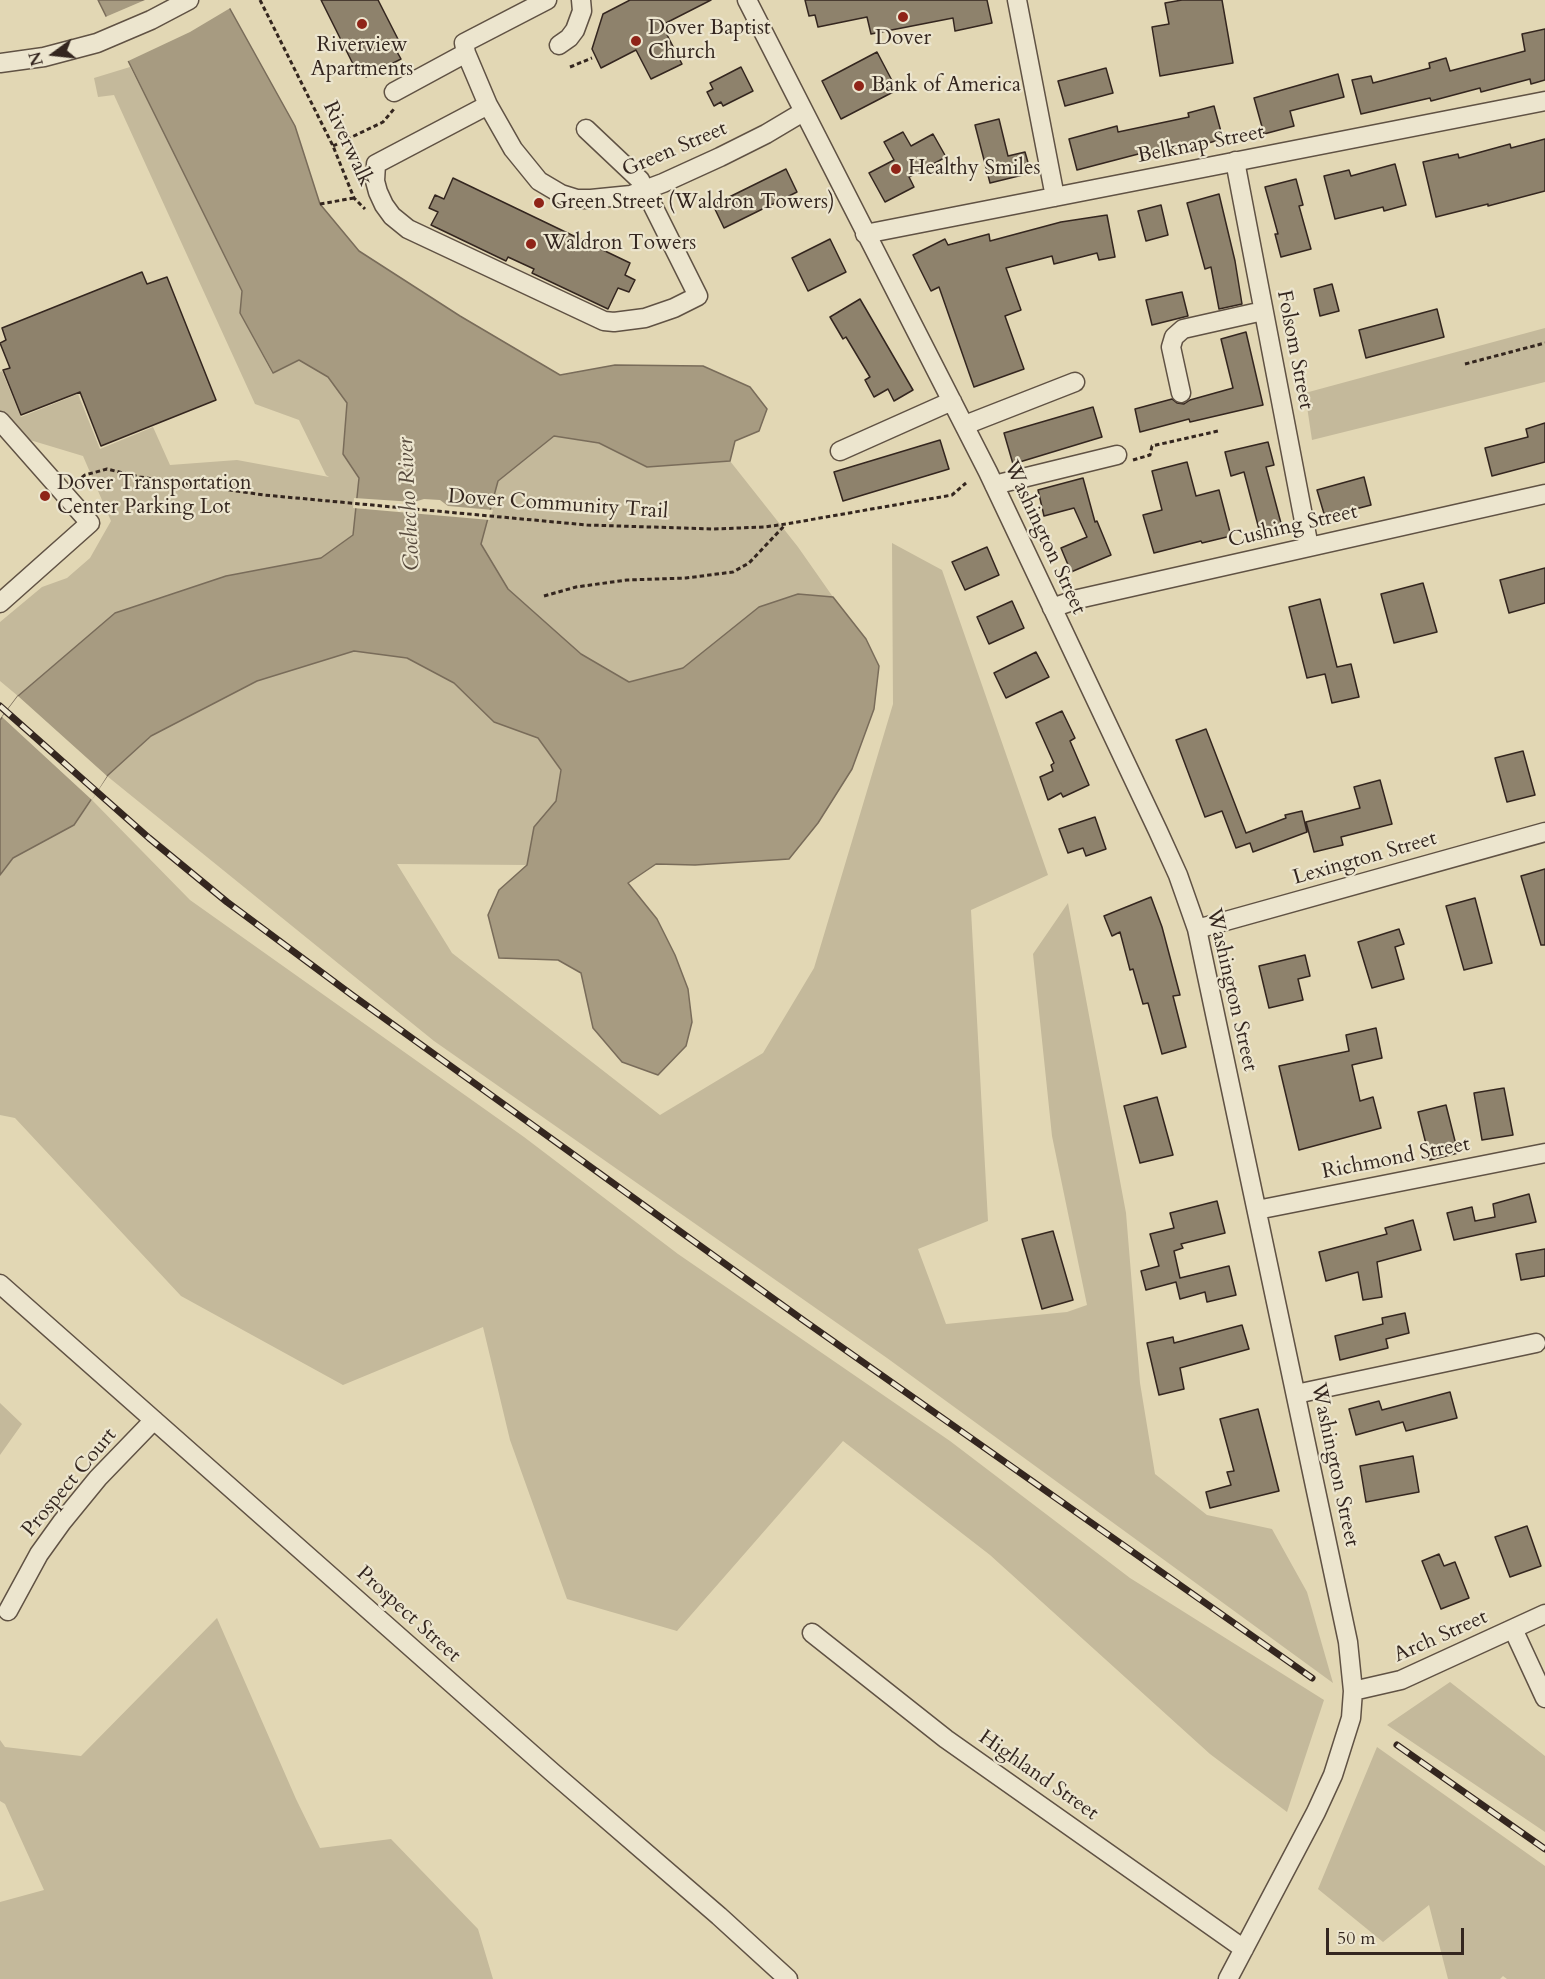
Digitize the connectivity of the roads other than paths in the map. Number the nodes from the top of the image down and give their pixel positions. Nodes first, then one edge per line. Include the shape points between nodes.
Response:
1 (189, 0) edge
2 (547, 0) edge
3 (581, 0) edge
4 (747, 0) edge
5 (1017, 0) edge
6 (559, 45) dead end
7 (465, 48) junction
8 (0, 63) edge
9 (394, 92) road end
10 (1545, 101) edge
11 (488, 105) junction
12 (804, 112) junction
13 (586, 129) dead end
14 (1235, 161) junction
15 (646, 190) junction
16 (1055, 197) junction
17 (865, 234) junction
18 (1263, 311) junction
19 (1075, 382) dead end
20 (1181, 393) dead end
21 (952, 401) junction
22 (0, 421) edge
23 (964, 425) junction
24 (840, 452) dead end
25 (1117, 455) road end
26 (994, 485) junction
27 (1545, 494) edge
28 (1309, 547) junction
29 (0, 603) edge
30 (1052, 608) junction
31 (1545, 832) edge
32 (1197, 929) junction
33 (1545, 1153) edge
34 (1257, 1210) junction
35 (0, 1284) edge
36 (1536, 1343) dead end
37 (1296, 1394) junction
38 (154, 1420) junction
39 (8, 1611) dead end
40 (1545, 1614) edge
41 (1513, 1629) junction
42 (812, 1633) dead end
43 (1353, 1690) junction
44 (1545, 1698) edge
45 (1244, 1949) junction
46 (788, 1979) edge
47 (1228, 1979) edge

1 - 8 street via 97,43 44,57
2 - 7 street
3 - 6 street via 582,11 575,30
4 - 12 street, Washington Street
5 - 16 street
7 - 9 street
7 - 11 street, Green Street
10 - 14 street, Belknap Street
11 - 15 street, Green Street via 525,165 539,181 561,194 577,199 610,199
11 - 15 street via 376,164 375,181 384,206 408,229 604,321 614,322 660,314 698,296
12 - 15 street, Green Street
12 - 17 street, Washington Street
13 - 15 street
14 - 16 street, Belknap Street
14 - 18 street, Folsom Street
16 - 17 street, Belknap Street
17 - 21 street, Washington Street
18 - 20 street via 1183,329 1174,337 1171,347
18 - 28 street, Folsom Street
19 - 23 street
21 - 23 street, Washington Street
21 - 24 street
22 - 29 street via 90,523
23 - 26 street, Washington Street
25 - 26 street
26 - 30 street, Washington Street
27 - 28 street, Cushing Street
28 - 30 street, Cushing Street
30 - 32 street, Washington Street via 1178,875
31 - 32 street, Lexington Street
32 - 34 street, Washington Street
33 - 34 street, Richmond Street
34 - 37 street, Washington Street
35 - 38 street, Prospect Street
36 - 37 street
37 - 43 street, Washington Street via 1348,1642
38 - 39 street, Prospect Court via 62,1522 39,1554
38 - 46 street, Prospect Street
40 - 41 street, Arch Street
41 - 43 street, Arch Street via 1401,1680
41 - 44 street
42 - 45 street, Highland Street via 946,1738
43 - 45 street, Washington Street via 1351,1718 1333,1775
45 - 47 street, Washington Street

